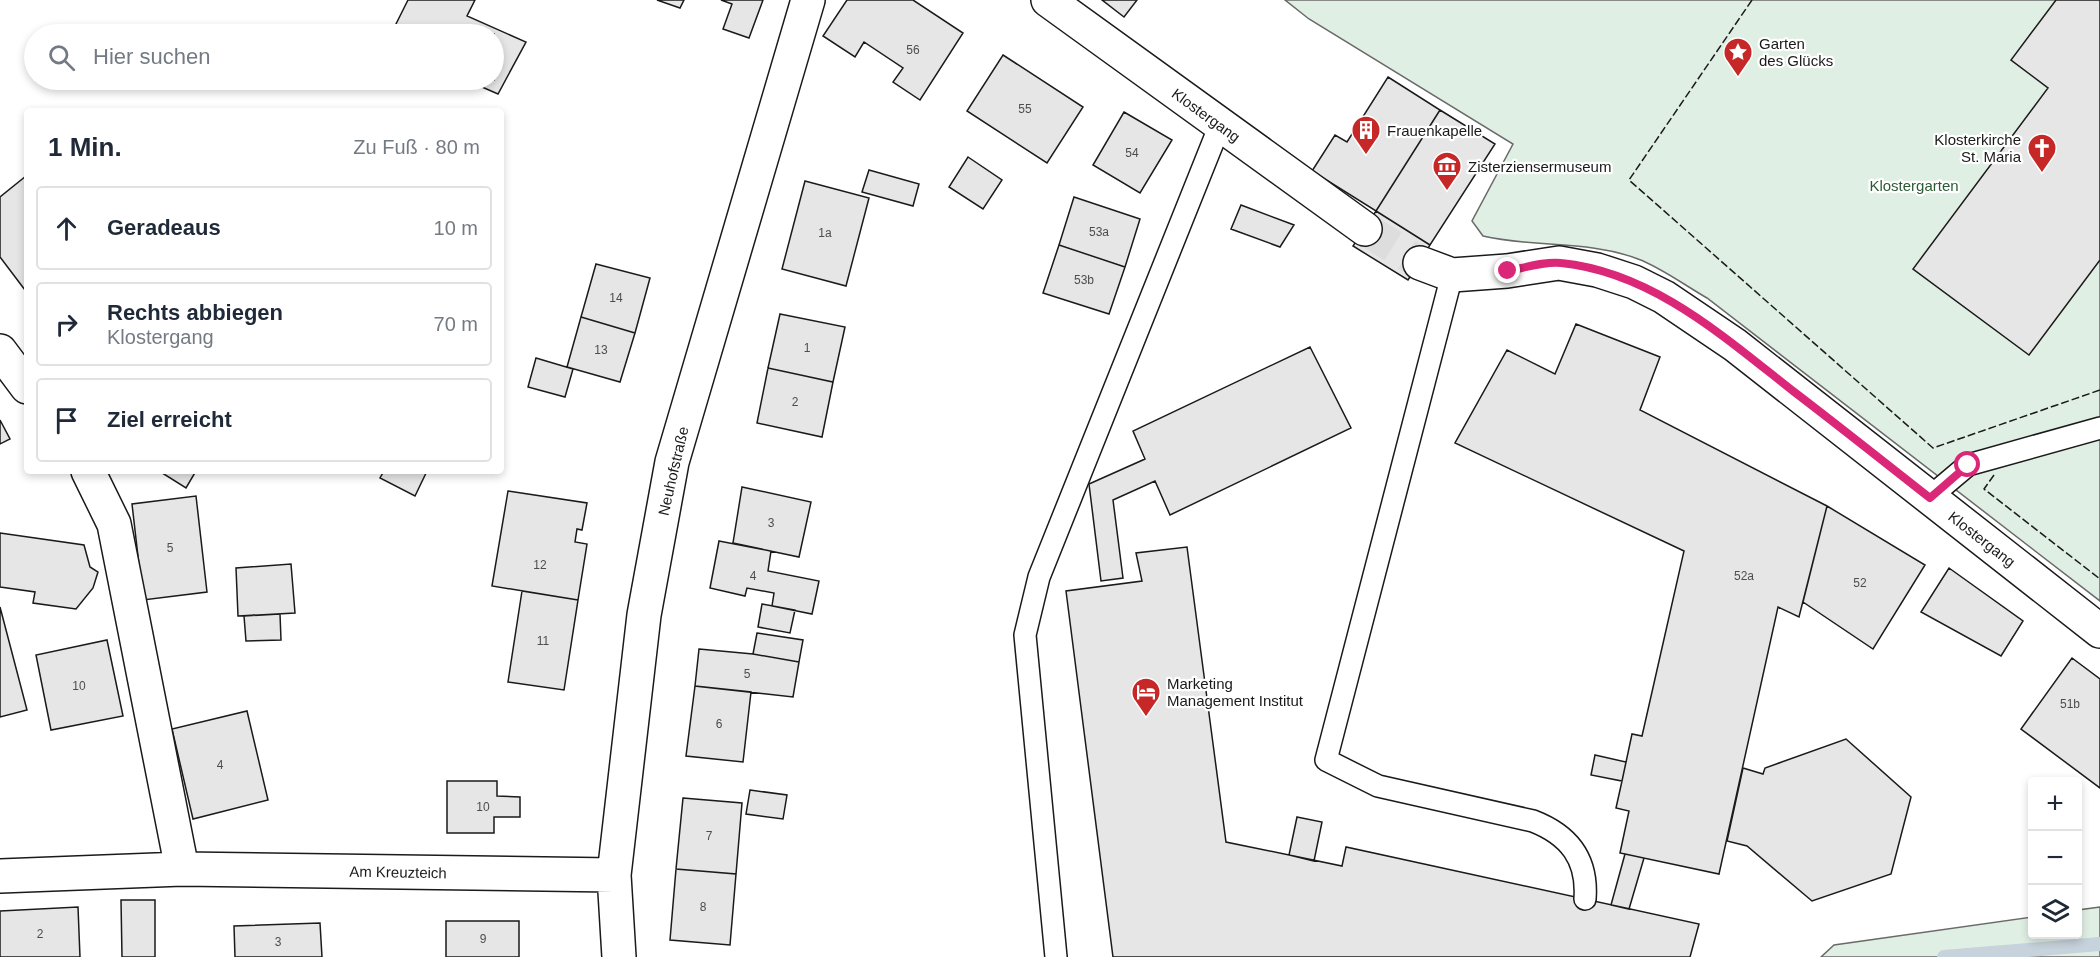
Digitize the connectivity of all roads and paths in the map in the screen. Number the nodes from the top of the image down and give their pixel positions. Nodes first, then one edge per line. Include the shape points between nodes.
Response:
1 (808, 0) edge
2 (1048, 0) edge
3 (1220, 125) junction
4 (1365, 229) tunnel mouth
5 (1420, 262) tunnel mouth
6 (1452, 275) junction
7 (0, 351) edge
8 (24, 383) edge
9 (2100, 428) edge
10 (89, 474) edge
11 (1930, 498) junction
12 (2100, 631) edge
13 (182, 869) junction
14 (615, 875) junction
15 (0, 876) edge
16 (1585, 899) dead end
17 (619, 957) edge
18 (1056, 957) edge

1 - 14 street, Neuhofstraße via 672,462 644,615
2 - 3 street, Klostergang
3 - 4 street, Klostergang
3 - 18 lane via 1039,577 1025,635
5 - 6 street, Klostergang
6 - 11 street, Klostergang via 1559,262 1634,282 1664,297 1735,345
6 - 16 lane via 1326,760 1378,786 1551,828 1577,855 1584,873
7 - 8 street
9 - 11 lane via 1968,465
10 - 13 street via 114,524
11 - 12 street, Klostergang
13 - 14 street, Am Kreuzteich
13 - 15 street, Am Kreuzteich
14 - 17 street, Neuhofstraße

